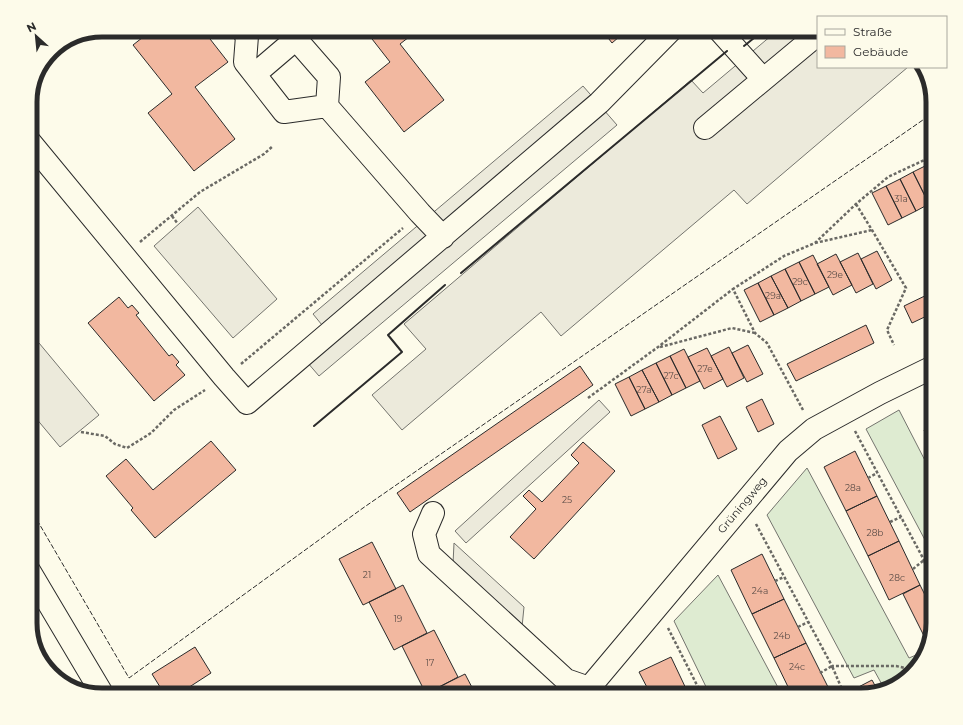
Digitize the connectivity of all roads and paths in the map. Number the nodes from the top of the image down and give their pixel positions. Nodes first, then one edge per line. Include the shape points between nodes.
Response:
1 (246, 37) edge
2 (290, 37) edge
3 (294, 37) edge
4 (663, 37) edge
5 (725, 37) edge
6 (814, 37) edge
7 (255, 74) junction
8 (763, 79) junction
9 (327, 106) junction
10 (706, 128) dead end
11 (273, 146) dead end
12 (37, 150) edge
13 (926, 159) edge
14 (856, 204) junction
15 (420, 213) junction
16 (172, 216) junction
17 (178, 224) dead end
18 (872, 230) junction
19 (443, 237) junction
20 (815, 244) junction
21 (124, 256) junction
22 (733, 289) junction
23 (755, 333) junction
24 (894, 345) dead end
25 (658, 347) junction
26 (926, 370) edge
27 (224, 378) junction
28 (588, 398) dead end
29 (845, 412) junction
30 (814, 429) junction
31 (81, 432) dead end
32 (877, 473) junction
33 (868, 478) dead end
34 (744, 503) junction
35 (433, 513) dead end
36 (901, 517) junction
37 (890, 522) dead end
38 (924, 560) junction
39 (926, 566) edge
40 (913, 569) dead end
41 (784, 577) junction
42 (775, 581) dead end
43 (37, 584) edge
44 (657, 606) junction
45 (808, 622) junction
46 (798, 627) dead end
47 (832, 666) junction
48 (907, 669) edge
49 (820, 673) dead end
50 (98, 688) edge
51 (584, 688) edge
52 (593, 688) edge
53 (698, 688) edge
54 (841, 688) edge

1 - 7 street via 245,62
2 - 7 street
3 - 9 street via 329,77
4 - 19 street via 599,103
5 - 8 street
6 - 8 street
7 - 9 street via 284,112
8 - 10 street
9 - 15 street
11 - 16 path via 200,192
12 - 21 street
13 - 14 path via 888,177
14 - 18 path
14 - 20 path
15 - 19 street
15 - 27 path
16 - 17 path
16 - 21 path
18 - 20 path
18 - 24 path via 906,288 887,330
19 - 27 street via 247,403
20 - 22 path via 784,256
21 - 27 street
22 - 23 path
22 - 25 path
23 - 25 path via 732,328
23 - 30 path via 767,344
25 - 28 path
26 - 29 street, Grüningweg
27 - 31 path via 174,410 152,433 127,448 115,444 105,436
29 - 30 street, Grüningweg
29 - 32 path
30 - 34 street, Grüningweg via 788,451
32 - 33 path
32 - 36 path
34 - 41 path
34 - 44 street, Grüningweg
35 - 51 street, Grüningweg via 424,534 429,554 566,680
36 - 37 path
36 - 38 path
38 - 39 path
38 - 40 path
41 - 42 path
41 - 45 path
43 - 50 street
44 - 52 street, Grüningweg
44 - 53 path
45 - 46 path
45 - 47 path
47 - 48 path via 896,666
47 - 49 path
47 - 54 path

